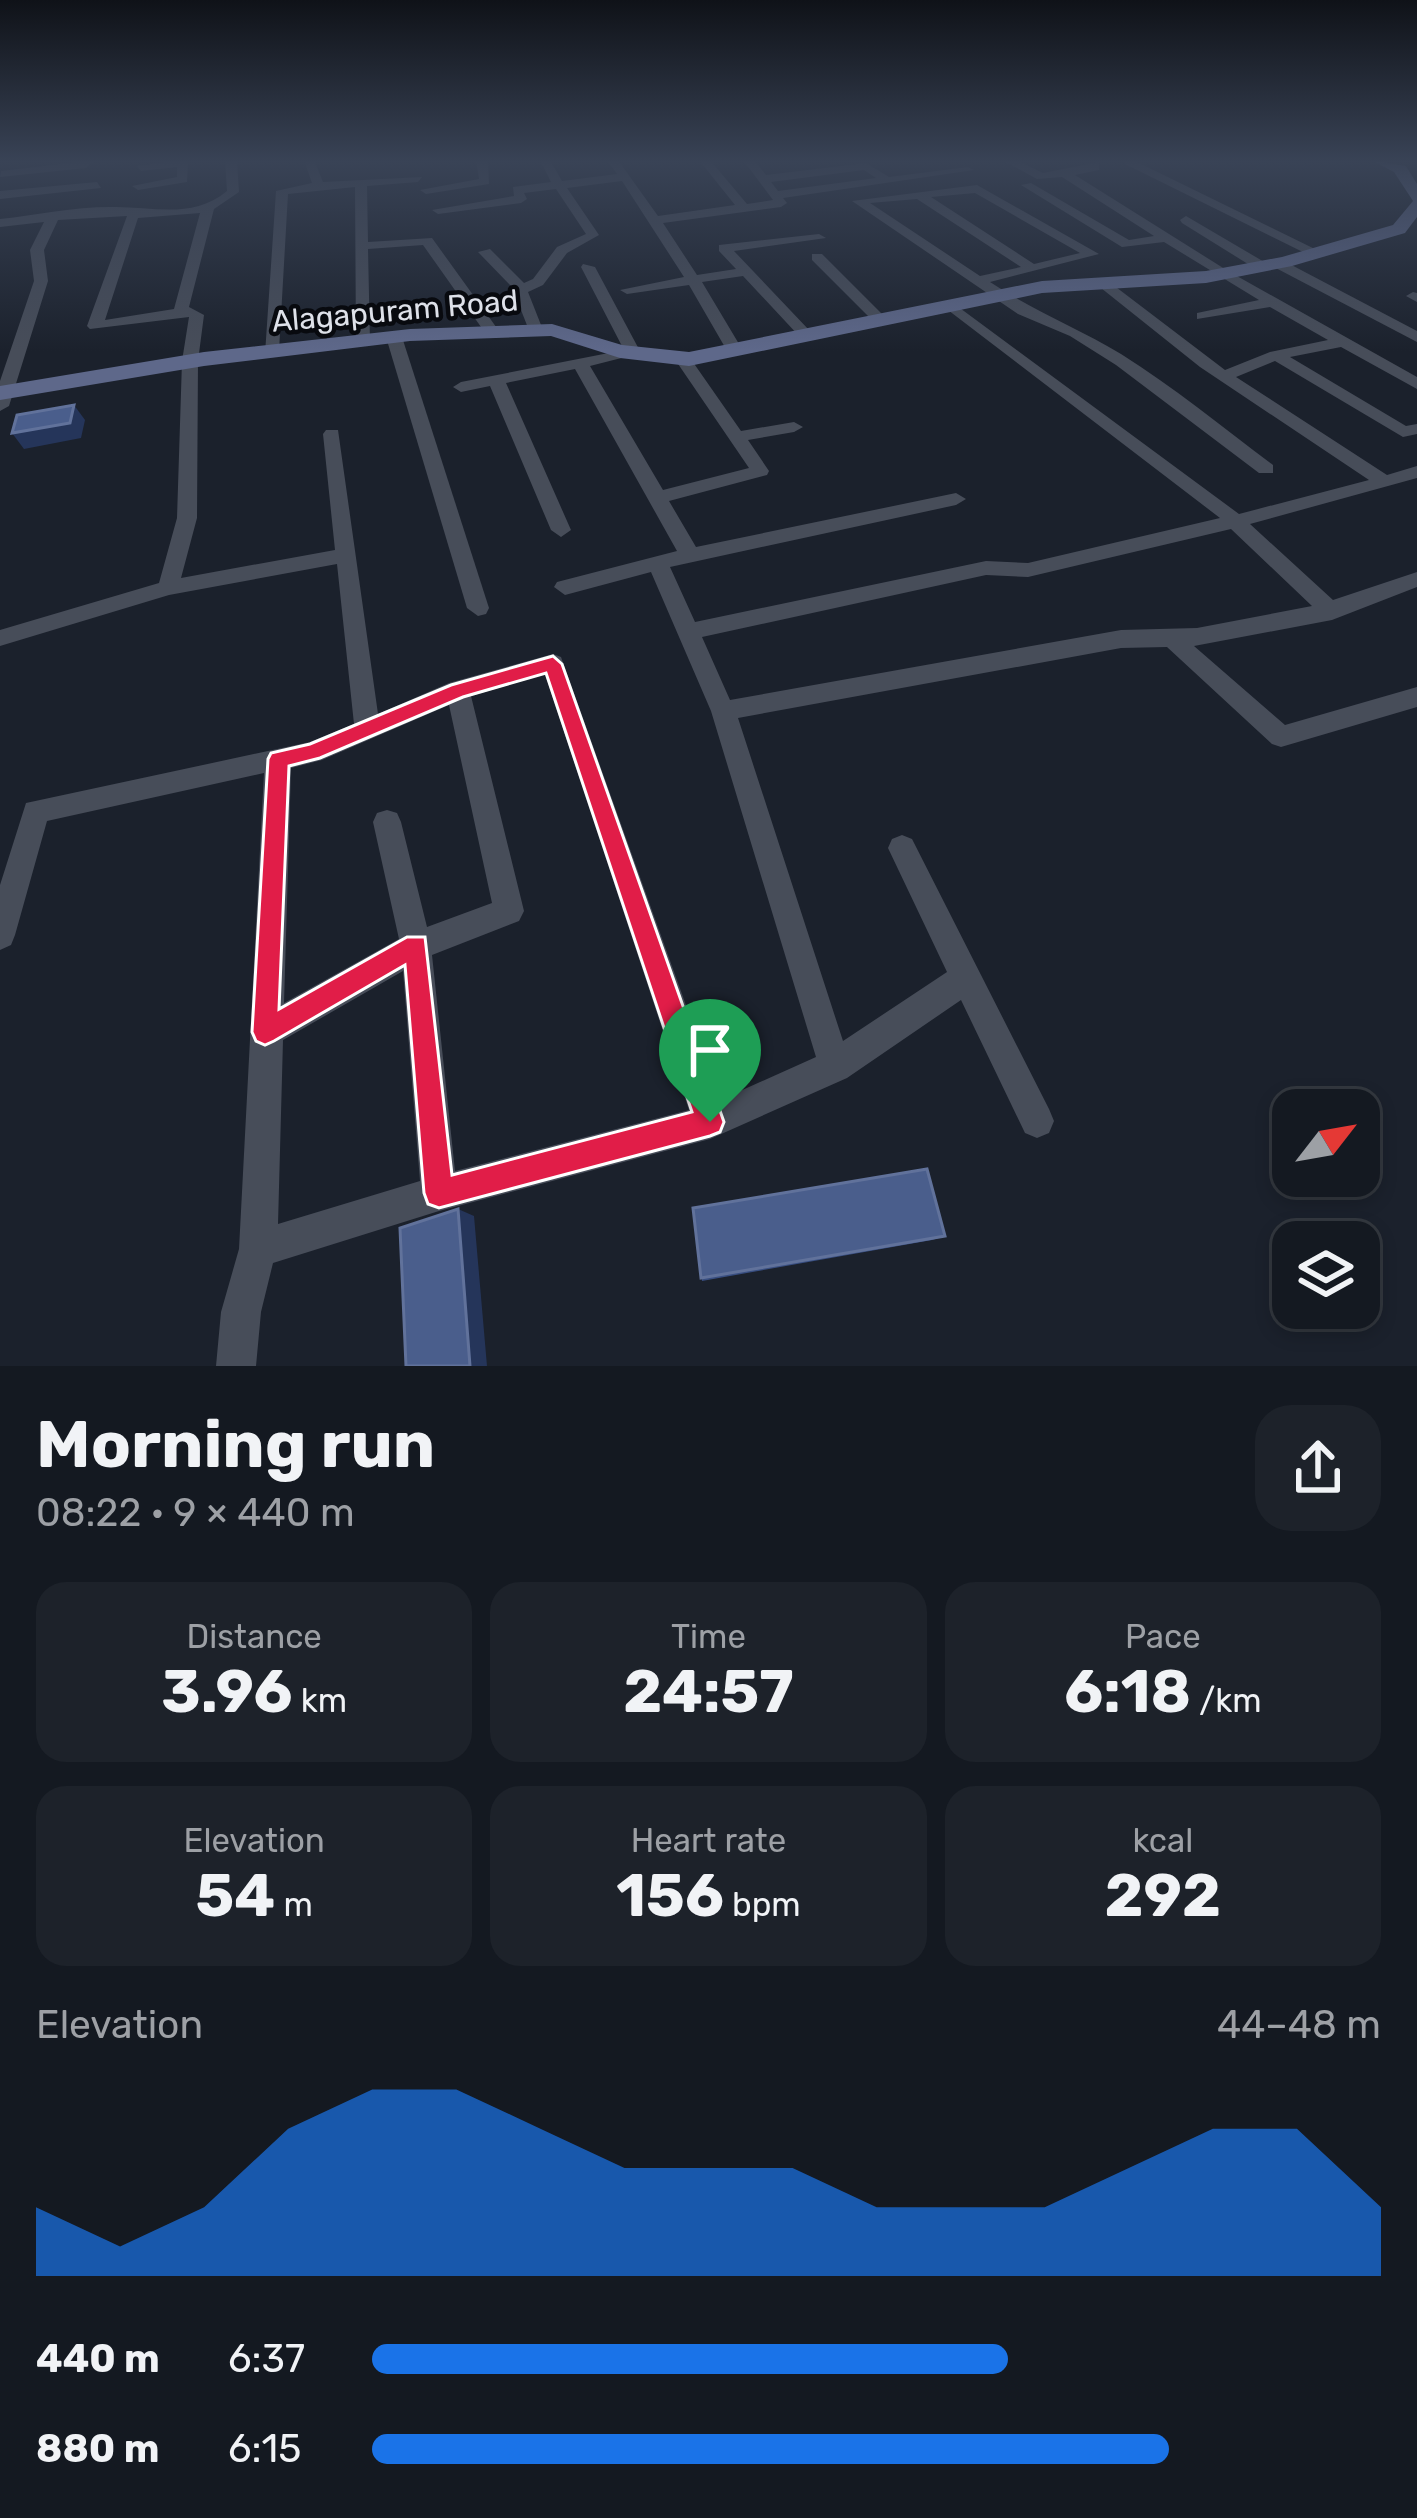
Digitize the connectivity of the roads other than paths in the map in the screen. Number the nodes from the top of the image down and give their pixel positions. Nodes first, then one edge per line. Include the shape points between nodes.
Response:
1 (50, 224) edge
2 (123, 224) edge
3 (204, 224) edge
4 (280, 224) edge
5 (362, 224) edge
6 (586, 224) edge
7 (658, 224) edge
8 (892, 224) edge
9 (964, 224) edge
10 (1038, 224) edge
11 (1092, 224) edge
12 (1143, 224) edge
13 (1193, 224) edge
14 (1256, 224) edge
15 (1290, 224) edge
16 (1403, 224) edge
17 (805, 226) dead end
18 (1165, 238) junction
19 (362, 245) junction
20 (1340, 246) junction
21 (724, 248) junction
22 (821, 249) junction
23 (489, 251) dead end
24 (1316, 253) junction
25 (679, 255) junction
26 (1269, 265) junction
27 (588, 268) dead end
28 (1032, 268) junction
29 (748, 271) junction
30 (1222, 274) junction
31 (693, 279) junction
32 (977, 281) junction
33 (1103, 284) junction
34 (520, 290) junction
35 (627, 290) dead end
36 (998, 295) junction
37 (1272, 302) junction
38 (949, 304) junction
39 (187, 311) junction
40 (1202, 316) dead end
41 (878, 318) junction
42 (535, 330) junction
43 (490, 331) junction
44 (804, 333) junction
45 (394, 337) junction
46 (1417, 337) edge
47 (362, 340) junction
48 (1343, 342) junction
49 (734, 349) junction
50 (271, 351) junction
51 (633, 353) junction
52 (1276, 355) junction
53 (682, 358) junction
54 (190, 362) junction
55 (580, 364) junction
56 (1224, 376) junction
57 (496, 380) junction
58 (1417, 384) edge
59 (461, 387) dead end
60 (1, 397) edge
61 (794, 428) dead end
62 (1417, 429) edge
63 (332, 434) dead end
64 (736, 437) junction
65 (1267, 469) dead end
66 (1417, 472) edge
67 (1383, 481) junction
68 (657, 498) junction
69 (956, 499) dead end
70 (1236, 522) junction
71 (561, 530) dead end
72 (690, 555) junction
73 (346, 556) junction
74 (657, 563) junction
75 (1417, 579) edge
76 (565, 587) dead end
77 (168, 588) junction
78 (478, 608) dead end
79 (1332, 612) junction
80 (688, 632) junction
81 (0, 638) edge
82 (1175, 641) junction
83 (458, 690) junction
84 (1417, 698) edge
85 (723, 711) junction
86 (367, 730) junction
87 (278, 759) junction
88 (387, 822) dead end
89 (902, 848) dead end
90 (0, 935) edge
91 (416, 946) junction
92 (966, 978) junction
93 (265, 1032) junction
94 (836, 1066) junction
95 (1037, 1121) dead end
96 (710, 1122) junction
97 (439, 1193) junction
98 (258, 1249) junction
99 (236, 1366) edge

1 - 60 street via 37,250 41,281
2 - 39 street via 94,326
3 - 39 street via 181,309
4 - 50 street
5 - 19 street
6 - 34 street via 593,235 562,250 538,282
7 - 25 street
8 - 32 street
9 - 28 street
10 - 28 street via 1092,254
11 - 18 street via 1126,244
12 - 18 street
13 - 26 street
14 - 24 street
15 - 20 street
16 - 20 main road, Alagapuram Road
17 - 22 street
18 - 30 street
19 - 43 street via 427,241
19 - 47 street
20 - 24 main road, Alagapuram Road
21 - 22 street
21 - 25 street
21 - 29 street
22 - 41 street
23 - 34 street
24 - 26 main road, Alagapuram Road
25 - 31 street
26 - 30 main road, Alagapuram Road
26 - 46 street
27 - 51 street
28 - 32 street
29 - 31 street
29 - 44 street
30 - 33 main road, Alagapuram Road
30 - 37 street
31 - 35 street
31 - 49 street
32 - 36 street
33 - 36 main road, Alagapuram Road
33 - 56 street
34 - 42 street
36 - 38 main road, Alagapuram Road
36 - 65 street via 1122,362
37 - 40 street
37 - 48 street
38 - 41 main road, Alagapuram Road
38 - 70 street
39 - 54 street via 196,315
41 - 44 main road, Alagapuram Road
42 - 43 main road, Alagapuram Road
42 - 51 main road, Alagapuram Road
43 - 45 main road, Alagapuram Road
44 - 49 main road, Alagapuram Road
45 - 47 main road, Alagapuram Road
45 - 78 street
47 - 50 main road, Alagapuram Road
48 - 52 street
48 - 58 street
49 - 53 main road, Alagapuram Road
50 - 54 main road, Alagapuram Road
51 - 53 main road, Alagapuram Road
51 - 55 street
52 - 56 street
52 - 62 street via 1403,432
53 - 64 street
54 - 60 main road, Alagapuram Road
54 - 77 street via 187,518
55 - 57 street
55 - 68 street
56 - 67 street
57 - 59 street
57 - 71 street
61 - 64 street
63 - 73 street
64 - 68 street via 760,471
66 - 67 street
67 - 70 street
68 - 72 street
69 - 72 street
70 - 79 street
70 - 80 street via 1028,570 986,568
72 - 74 street
73 - 77 street
73 - 86 street
74 - 76 street
74 - 80 street
75 - 79 street
77 - 81 street
79 - 82 street
80 - 85 street
82 - 84 street via 1281,737
82 - 85 street via 1099,643
83 - 86 street
83 - 91 street via 509,911
83 - 96 street via 553,664
85 - 94 street
86 - 87 street
87 - 90 street via 36,811
87 - 93 street
88 - 91 street
89 - 92 street
91 - 93 street
91 - 97 street
92 - 94 street
92 - 95 street
93 - 98 street
94 - 96 street
96 - 97 street
97 - 98 street
98 - 99 street

